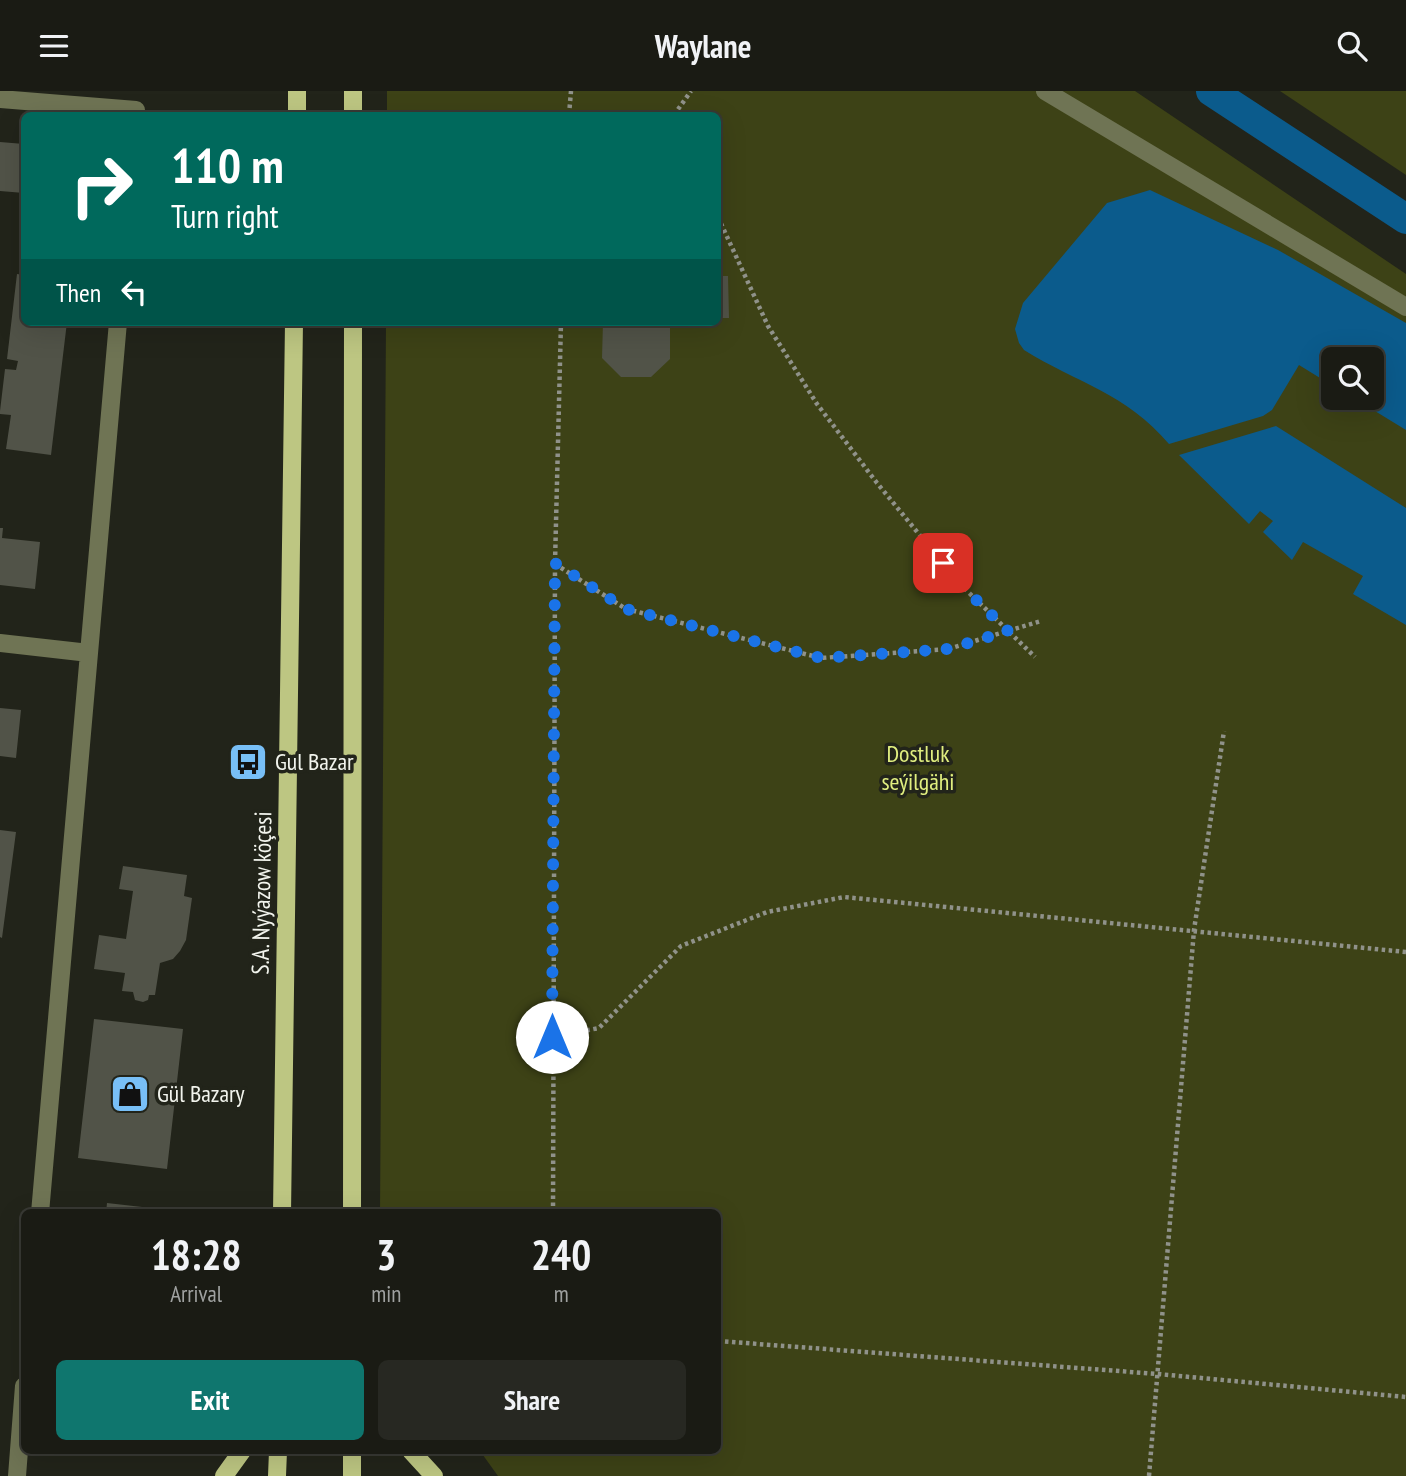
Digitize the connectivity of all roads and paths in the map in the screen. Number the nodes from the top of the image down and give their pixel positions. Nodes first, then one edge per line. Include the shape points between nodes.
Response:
1 (138, 91) edge
2 (297, 91) edge
3 (353, 91) edge
4 (571, 91) edge
5 (691, 91) edge
6 (1045, 91) edge
7 (0, 99) edge
8 (126, 112) edge
9 (136, 112) edge
10 (297, 112) edge
11 (353, 112) edge
12 (569, 112) edge
13 (676, 112) edge
14 (721, 224) edge
15 (1406, 307) edge
16 (118, 326) edge
17 (294, 326) edge
18 (353, 326) edge
19 (561, 326) edge
20 (555, 563) junction
21 (1041, 621) dead end
22 (1008, 631) junction
23 (0, 643) edge
24 (89, 653) junction
25 (1035, 657) dead end
26 (1224, 731) dead end
27 (1194, 930) junction
28 (1406, 952) edge
29 (552, 1037) junction
30 (40, 1209) edge
31 (282, 1209) edge
32 (352, 1209) edge
33 (553, 1209) edge
34 (721, 1341) edge
35 (1158, 1374) junction
36 (1406, 1397) edge
37 (21, 1424) edge
38 (240, 1454) edge
39 (278, 1454) edge
40 (352, 1454) edge
41 (414, 1454) edge
42 (17, 1476) edge
43 (224, 1476) edge
44 (277, 1476) edge
45 (352, 1476) edge
46 (434, 1476) edge
47 (1149, 1476) edge

1 - 9 street
2 - 10 main road
3 - 11 main road
4 - 12 path
5 - 13 path
6 - 15 street
7 - 8 street
14 - 22 path via 768,326 817,404 959,583
16 - 24 street
17 - 31 main road, S.A. Nyýazow köçesi
18 - 32 main road
19 - 20 path
20 - 22 path via 626,609 821,658 948,649
20 - 29 path
21 - 22 path
22 - 25 path
23 - 24 street
24 - 30 street
26 - 27 path
27 - 28 path
27 - 29 path via 844,897 766,912 681,946 599,1028
27 - 35 path
29 - 33 path
34 - 35 path
35 - 36 path
35 - 47 path
37 - 42 street
38 - 43 main road
39 - 44 main road
40 - 45 main road
41 - 46 main road

